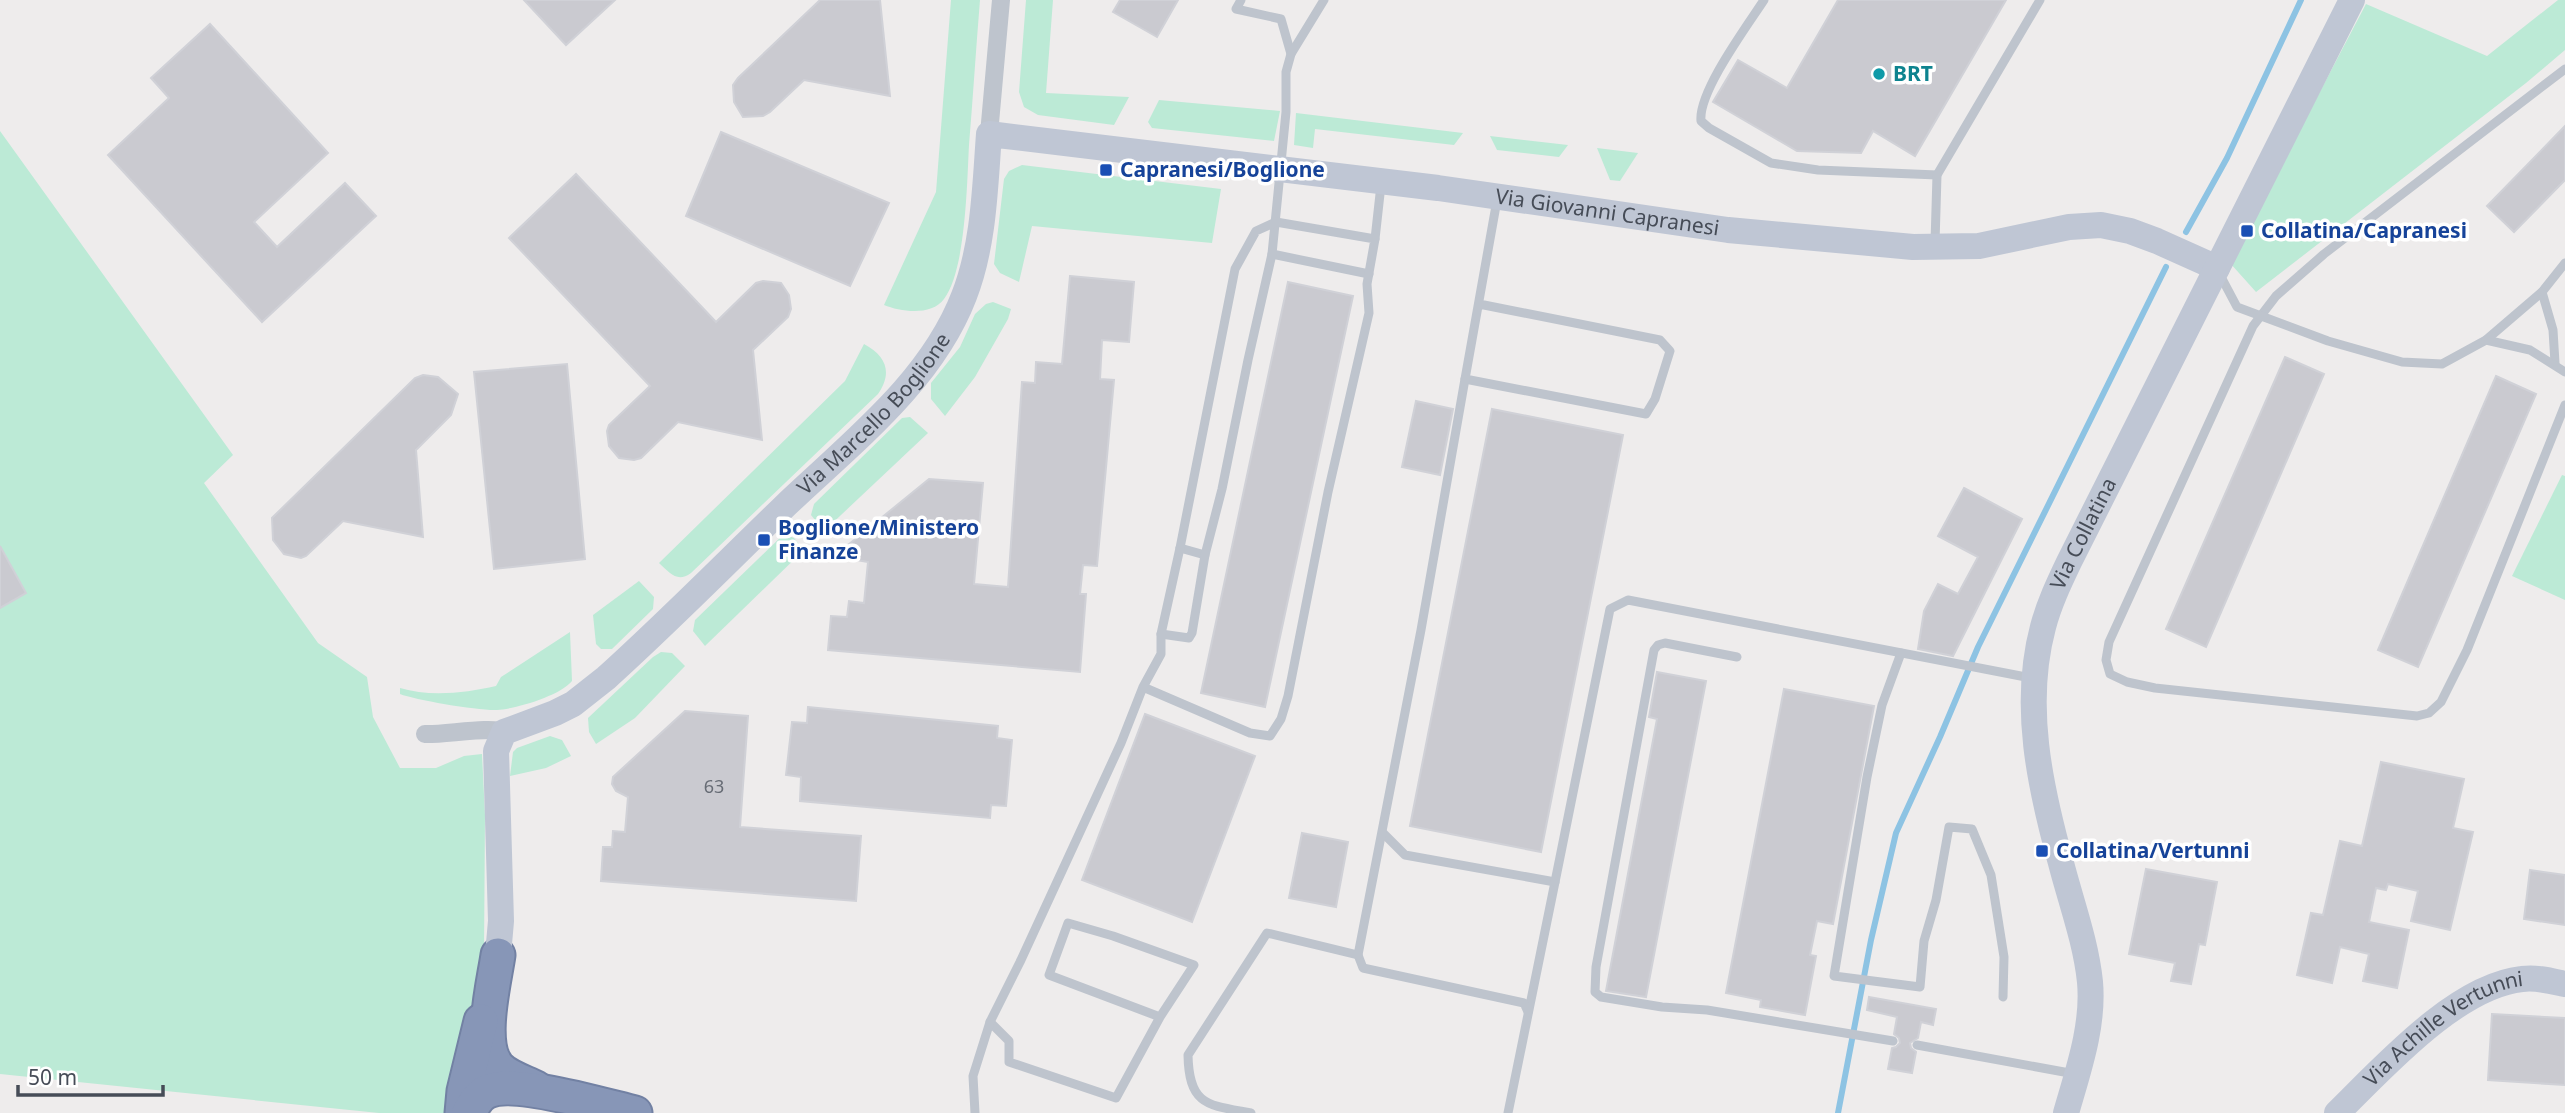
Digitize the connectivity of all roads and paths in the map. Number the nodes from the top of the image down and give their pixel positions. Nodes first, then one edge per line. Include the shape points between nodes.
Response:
1 (1001, 0) edge
2 (1241, 0) edge
3 (1324, 0) edge
4 (1763, 0) edge
5 (2040, 0) edge
6 (2353, 0) edge
7 (1291, 54) junction
8 (2565, 69) edge
9 (989, 134) junction
10 (1280, 170) junction
11 (1937, 175) junction
12 (1381, 182) junction
13 (1498, 198) junction
14 (1276, 222) junction
15 (1375, 239) junction
16 (1935, 248) junction
17 (1272, 254) junction
18 (2565, 262) edge
19 (2217, 268) junction
20 (1369, 274) junction
21 (2542, 292) junction
22 (1479, 304) junction
23 (2259, 316) junction
24 (2486, 340) junction
25 (2555, 363) junction
26 (2565, 372) edge
27 (1465, 379) junction
28 (2565, 405) edge
29 (1181, 548) junction
30 (1205, 555) junction
31 (1161, 634) junction
32 (1902, 653) junction
33 (1737, 657) dead end
34 (2035, 679) junction
35 (1143, 687) junction
36 (504, 732) junction
37 (425, 734) dead end
38 (1382, 833) junction
39 (1555, 882) junction
40 (498, 955) junction
41 (1359, 955) junction
42 (2565, 984) edge
43 (2003, 997) dead end
44 (1528, 1013) junction
45 (1160, 1017) junction
46 (990, 1022) junction
47 (1893, 1041) dead end
48 (1917, 1045) dead end
49 (2077, 1074) junction
50 (545, 1092) junction
51 (462, 1113) edge
52 (469, 1113) edge
53 (635, 1113) edge
54 (975, 1113) edge
55 (1251, 1113) edge
56 (1508, 1113) edge
57 (2066, 1113) edge
58 (2337, 1113) edge

1 - 9 street, Via Marcello Boglione
2 - 7 lane via 1236,9 1281,19
3 - 7 lane
4 - 11 lane via 1710,89 1700,111 1701,121 1771,163 1818,170
5 - 11 lane
6 - 19 street, Via Collatina
7 - 10 lane via 1285,79
8 - 23 lane via 2324,254
9 - 10 street, Via Giovanni Capranesi
9 - 36 street, Via Marcello Boglione via 969,283 948,331 923,367 877,418 606,678 564,709
10 - 12 street, Via Giovanni Capranesi
10 - 14 lane
11 - 16 lane
12 - 13 street, Via Giovanni Capranesi
12 - 15 lane
13 - 16 street, Via Giovanni Capranesi via 1728,230
13 - 22 lane
14 - 15 lane
14 - 17 lane
14 - 29 lane via 1256,232 1235,269
15 - 20 lane
16 - 19 street, Via Giovanni Capranesi via 1979,246 2101,225 2157,241
17 - 20 lane
17 - 30 lane
18 - 21 lane
19 - 23 lane via 2237,307
19 - 34 street, Via Collatina via 2057,588 2043,628
20 - 35 lane via 1369,313 1281,719 1270,736 1250,733
21 - 24 lane
21 - 25 lane via 2553,330
22 - 27 lane
22 - 27 lane via 1660,340 1670,351 1646,414
23 - 24 lane via 2402,362 2442,364
23 - 28 lane via 2109,642 2107,667 2118,679 2169,690 2417,716 2429,713 2441,702 2467,650
24 - 25 lane via 2530,350
25 - 26 lane
27 - 38 lane
29 - 30 lane
29 - 31 lane
30 - 31 lane via 1192,633 1183,639
31 - 35 lane via 1161,653
32 - 34 lane
32 - 39 lane via 1628,600 1610,609
32 - 43 lane via 1882,705 1869,765 1834,976 1920,987 1924,941 1949,827 1972,829 1991,876 2004,957
33 - 47 lane via 1665,643 1654,650 1595,992 1601,997
34 - 49 street, Via Collatina via 2041,779 2090,982
35 - 46 lane
36 - 37 street, Via Marcello Boglione
36 - 40 street via 496,751
38 - 39 lane via 1405,855
38 - 41 lane
39 - 44 lane
40 - 50 highway via 488,1049 497,1067
40 - 51 highway
41 - 44 lane via 1363,968 1524,1003
41 - 55 lane via 1267,933 1188,1055 1195,1091 1210,1105
42 - 58 street, Via Achille Vertunni via 2521,979 2472,997 2424,1031
44 - 56 lane
45 - 45 lane via 1195,965 1068,923 1049,975
45 - 46 lane via 1116,1098 1010,1062 1009,1041
46 - 54 lane via 973,1076
48 - 49 lane
49 - 57 street, Via Collatina
50 - 52 highway via 494,1089 478,1098
50 - 53 highway

